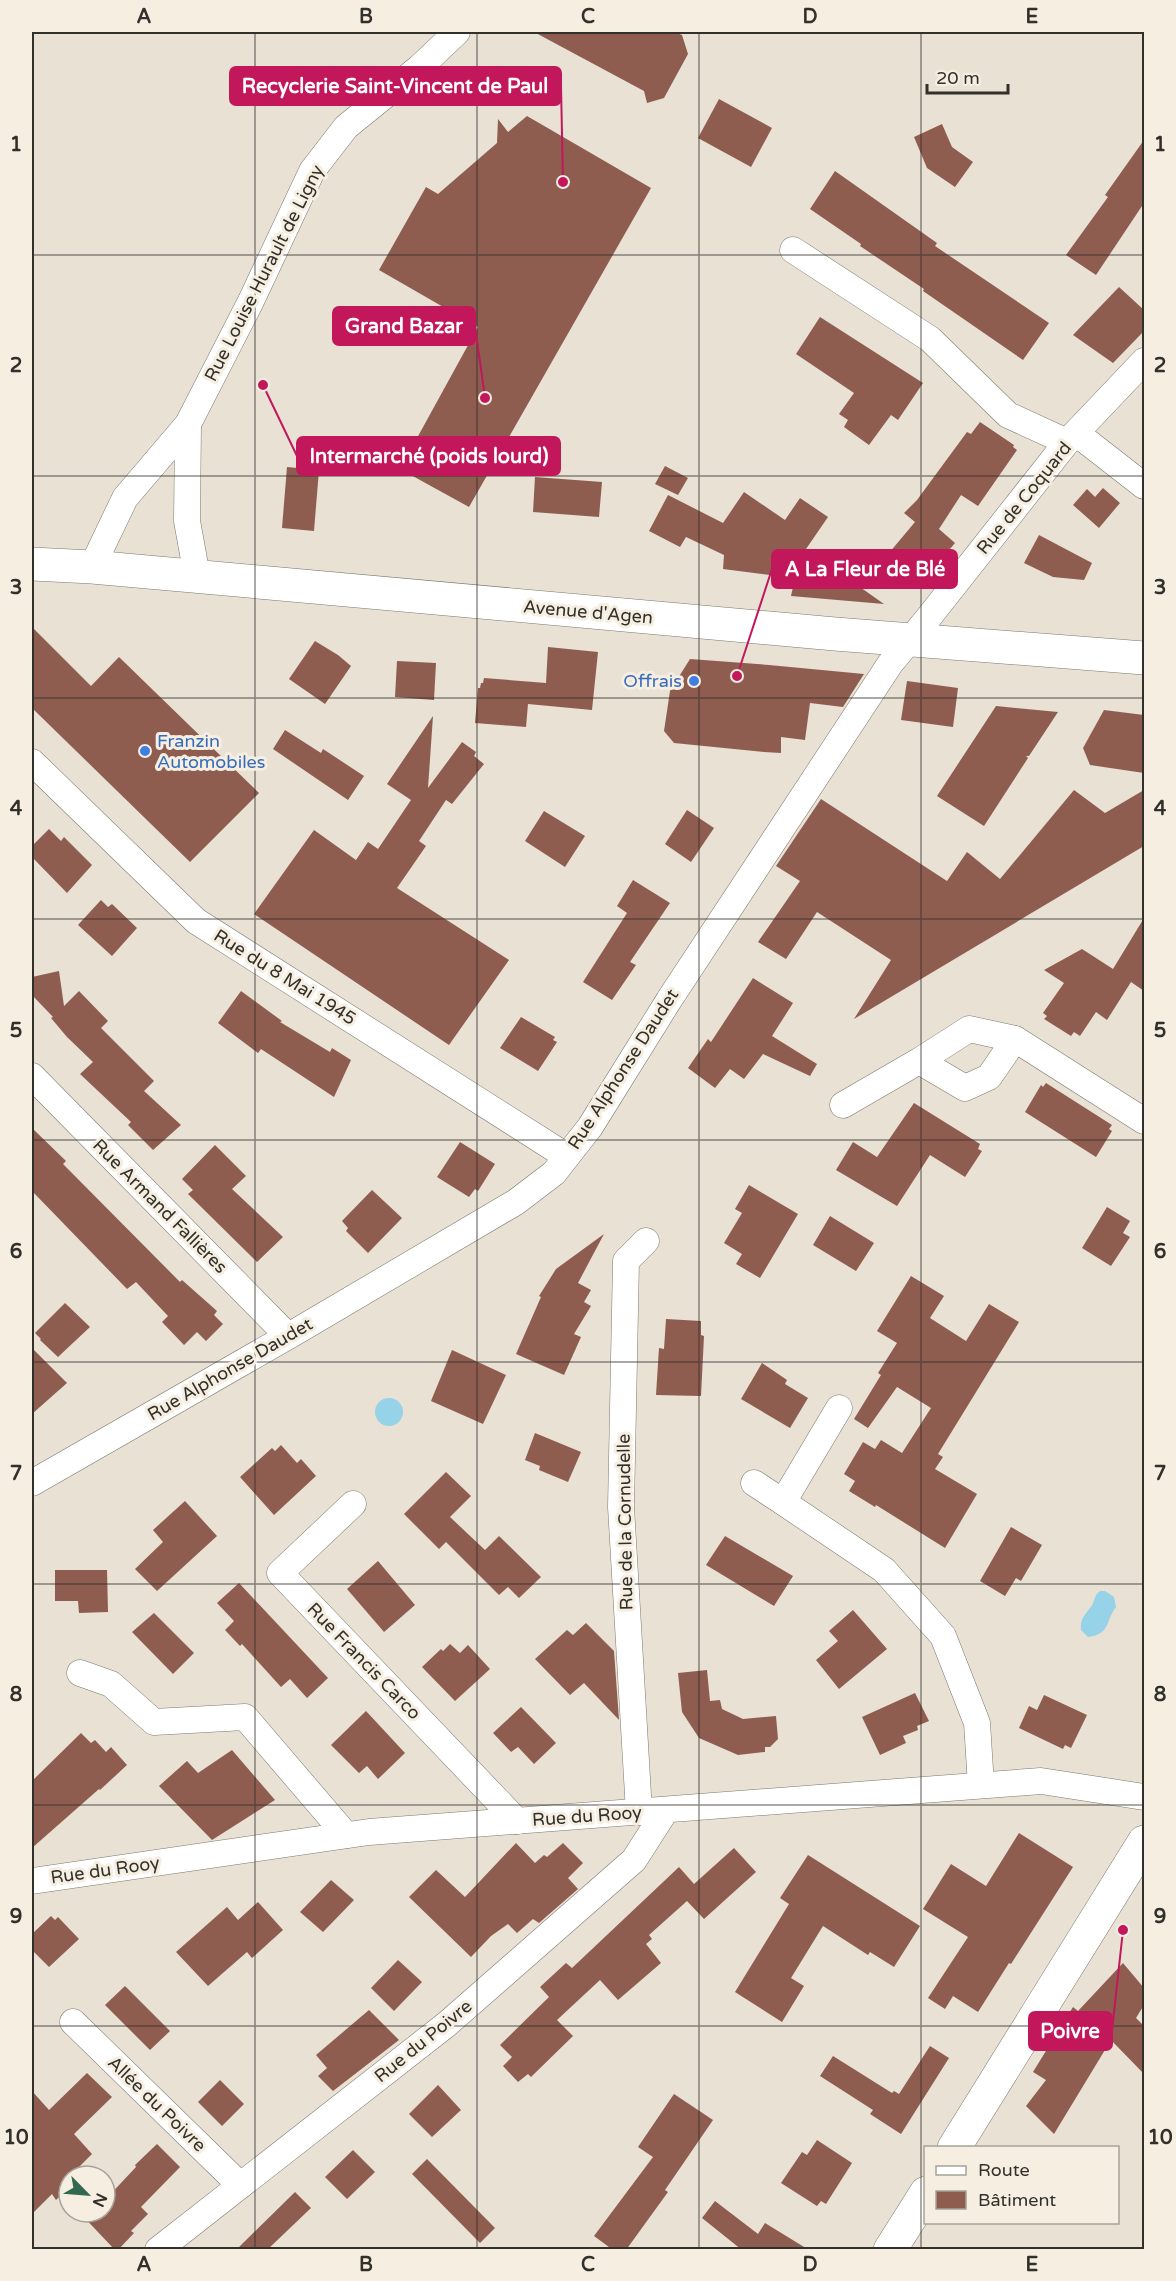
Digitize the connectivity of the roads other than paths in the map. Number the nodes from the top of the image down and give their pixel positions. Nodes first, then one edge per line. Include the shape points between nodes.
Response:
1 (456, 32) edge
2 (793, 250) dead end
3 (1144, 361) edge
4 (188, 424) junction
5 (1071, 437) junction
6 (1144, 486) edge
7 (32, 564) edge
8 (92, 567) junction
9 (197, 576) junction
10 (910, 640) junction
11 (1144, 658) edge
12 (32, 762) edge
13 (1015, 1039) junction
14 (919, 1061) junction
15 (32, 1076) edge
16 (843, 1105) dead end
17 (1144, 1121) edge
18 (567, 1156) junction
19 (646, 1241) dead end
20 (288, 1336) junction
21 (838, 1408) dead end
22 (754, 1482) dead end
23 (32, 1483) edge
24 (783, 1502) junction
25 (353, 1504) dead end
26 (80, 1673) dead end
27 (981, 1785) junction
28 (1144, 1797) edge
29 (666, 1810) junction
30 (639, 1812) junction
31 (517, 1821) junction
32 (346, 1835) junction
33 (1144, 1842) edge
34 (32, 1881) edge
35 (73, 2022) dead end
36 (955, 2146) edge
37 (240, 2185) junction
38 (924, 2196) edge
39 (158, 2250) edge
40 (890, 2250) edge

1 - 4 street, Rue Louise Hurault de Ligny via 346,127 312,171
2 - 5 street via 930,339 1008,416
3 - 5 street, Rue de Coquard
4 - 8 street, Rue Louise Hurault de Ligny via 125,498
4 - 9 street, Rue Louise Hurault de Ligny via 188,521
5 - 6 street
5 - 10 street, Rue de Coquard
7 - 8 main road, Avenue d'Agen
8 - 9 main road, Avenue d'Agen
9 - 10 main road, Avenue d'Agen
10 - 11 main road, Avenue d'Agen
10 - 18 street, Rue Alphonse Daudet via 884,672 590,1127
12 - 18 street, Rue du 8 Mai 1945 via 196,921
13 - 14 street via 969,1029
13 - 14 street via 989,1077 965,1088
13 - 17 street
14 - 16 street
15 - 20 street, Rue Armand Fallières
18 - 20 street, Rue Alphonse Daudet via 554,1173 516,1202
19 - 30 street, Rue de la Cornudelle via 626,1261 621,1507
20 - 23 street, Rue Alphonse Daudet
21 - 24 street
22 - 24 street
24 - 27 street via 884,1570 943,1636 977,1723
25 - 31 street, Rue Francis Carco via 280,1573
26 - 32 street via 111,1684 154,1722 245,1717
27 - 28 street, Rue du Rooy via 1041,1781
27 - 29 street, Rue du Rooy
29 - 30 street, Rue du Rooy
29 - 37 street, Rue du Poivre via 634,1860 447,2024
30 - 31 street, Rue du Rooy
31 - 32 street, Rue du Rooy
32 - 34 street, Rue du Rooy
33 - 36 main road
35 - 37 street, Allée du Poivre
37 - 39 street, Rue du Poivre
38 - 40 main road

